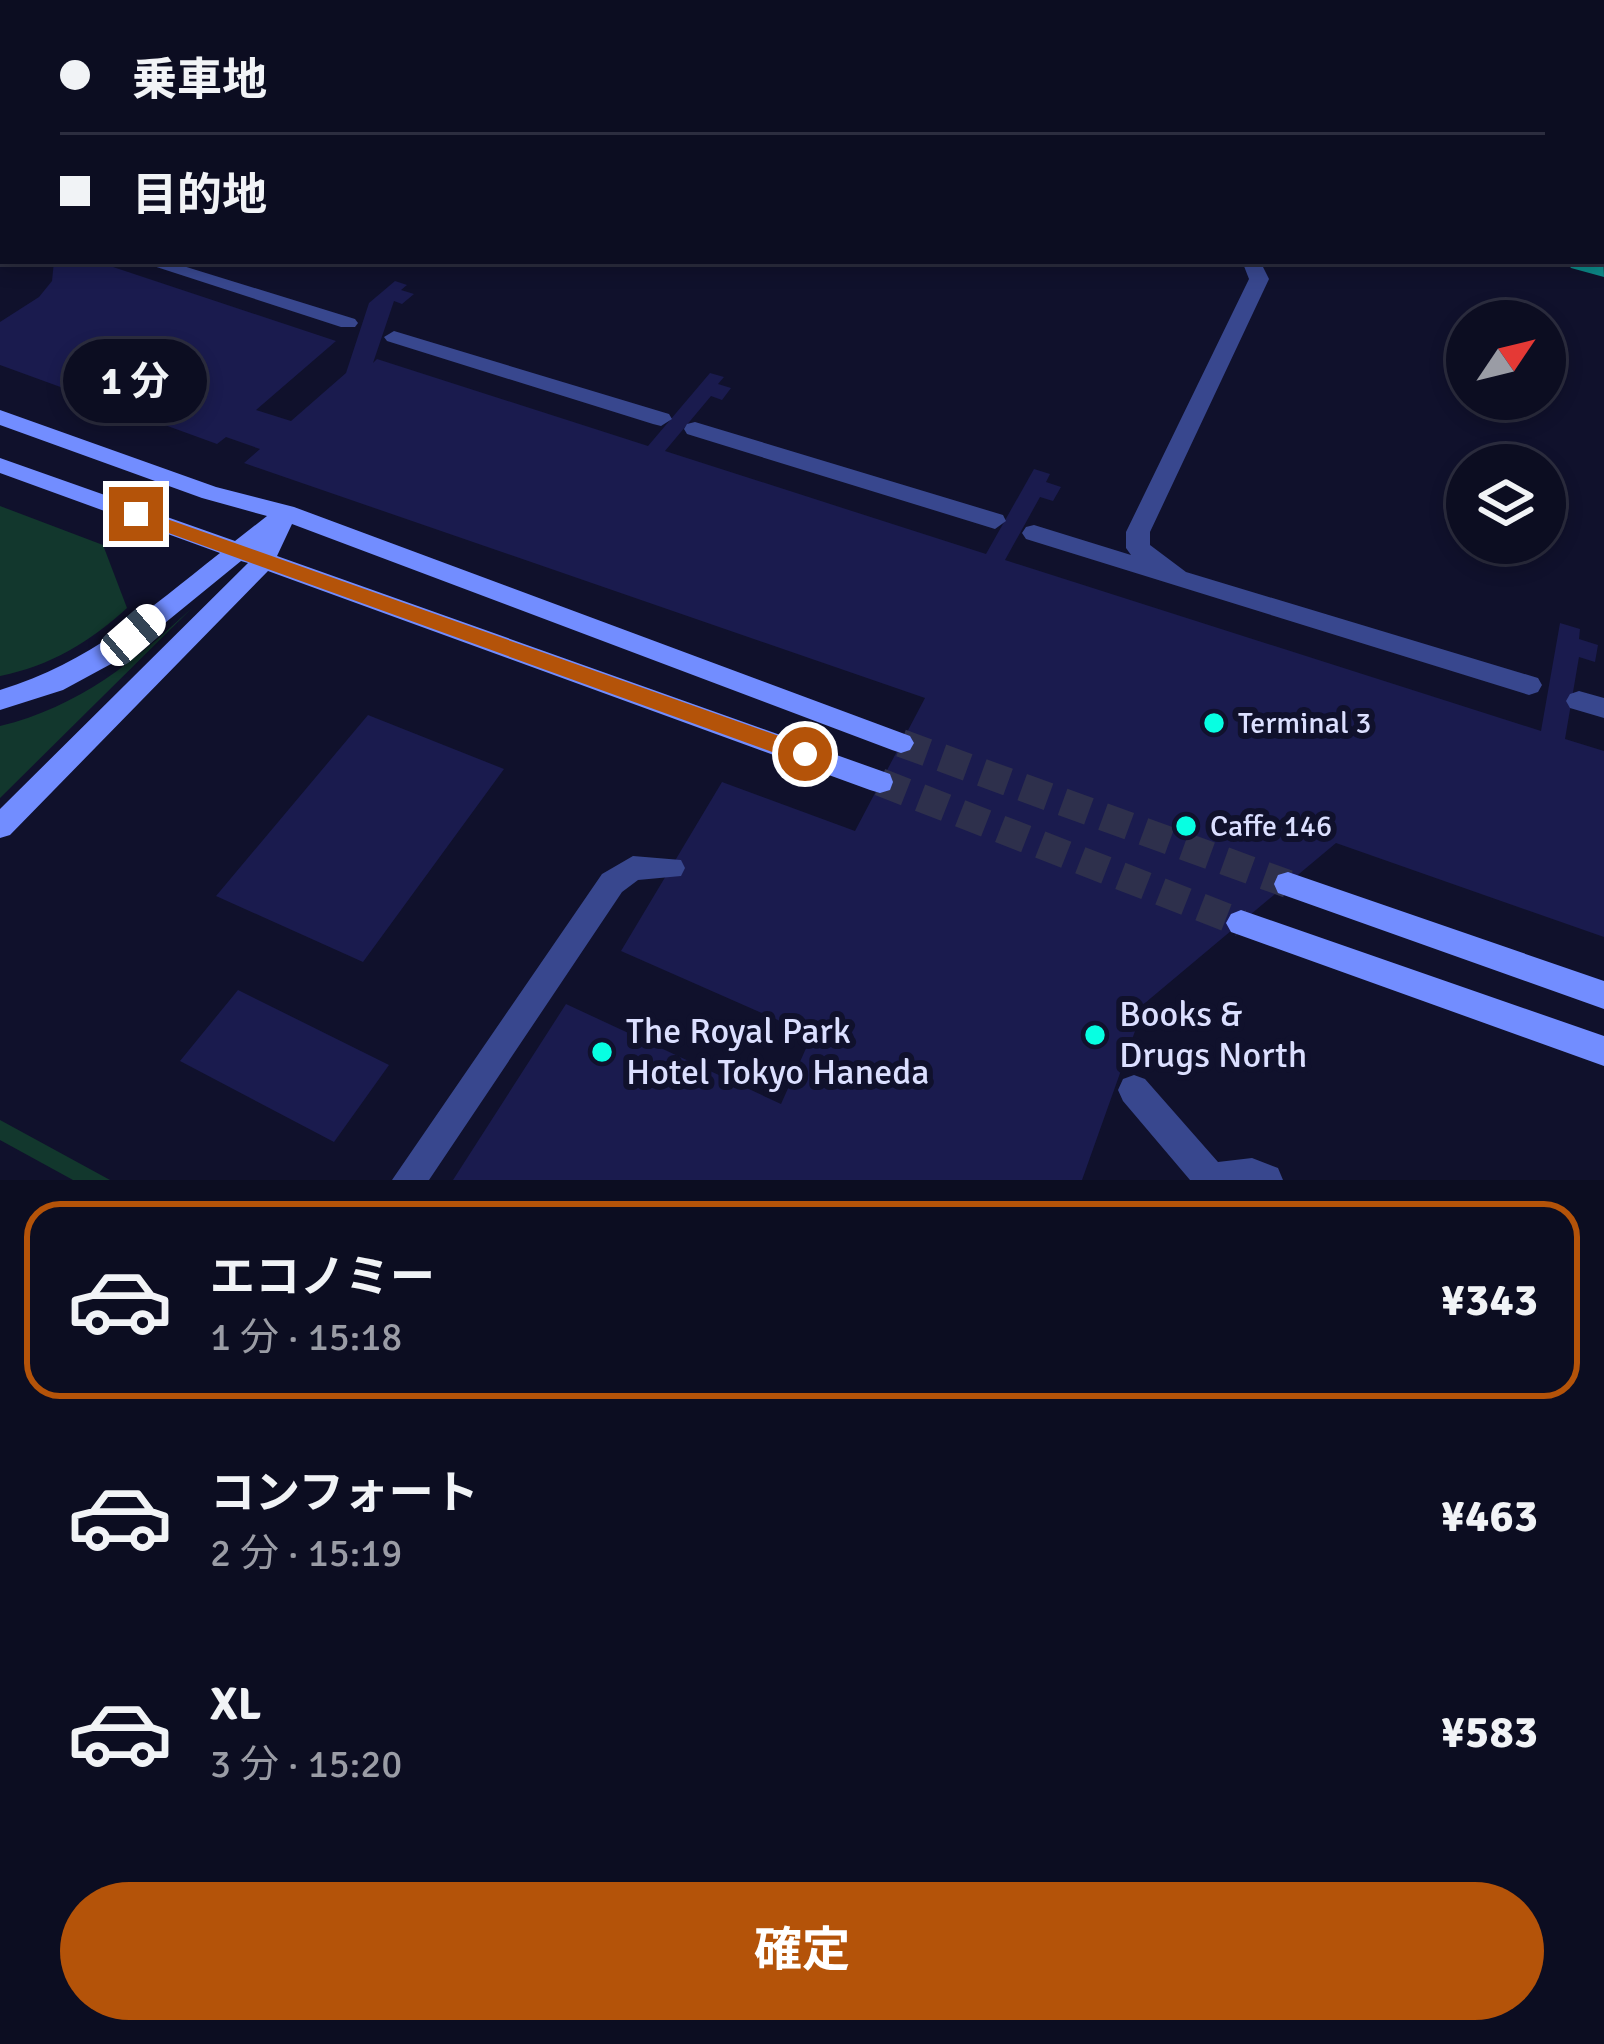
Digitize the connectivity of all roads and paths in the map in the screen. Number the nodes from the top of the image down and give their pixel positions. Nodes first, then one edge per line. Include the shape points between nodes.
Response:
1 (157, 264) edge
2 (1252, 264) edge
3 (348, 323) dead end
4 (394, 337) dead end
5 (0, 417) edge
6 (661, 419) dead end
7 (695, 429) dead end
8 (0, 465) edge
9 (286, 513) junction
10 (994, 521) dead end
11 (1034, 533) dead end
12 (236, 553) junction
13 (263, 561) junction
14 (1178, 578) junction
15 (1529, 685) dead end
16 (0, 700) edge
17 (901, 743) tunnel mouth
18 (880, 782) tunnel mouth
19 (0, 827) edge
20 (671, 868) dead end
21 (1288, 884) tunnel mouth
22 (1241, 922) tunnel mouth
23 (1604, 995) edge
24 (1604, 1051) edge
25 (1134, 1090) dead end
26 (1208, 1178) edge
27 (410, 1180) edge
28 (1267, 1180) edge

1 - 3 lane
2 - 14 lane via 1259,279 1138,532 1138,548
4 - 6 lane
5 - 9 street via 210,494
7 - 10 lane
8 - 12 street
9 - 12 street
9 - 13 street
9 - 17 street
11 - 14 lane
12 - 13 street
12 - 16 street via 100,659
13 - 18 street
13 - 19 street
14 - 15 lane
20 - 27 lane via 633,868 612,883
21 - 23 street
22 - 24 street
25 - 26 lane
26 - 28 lane

